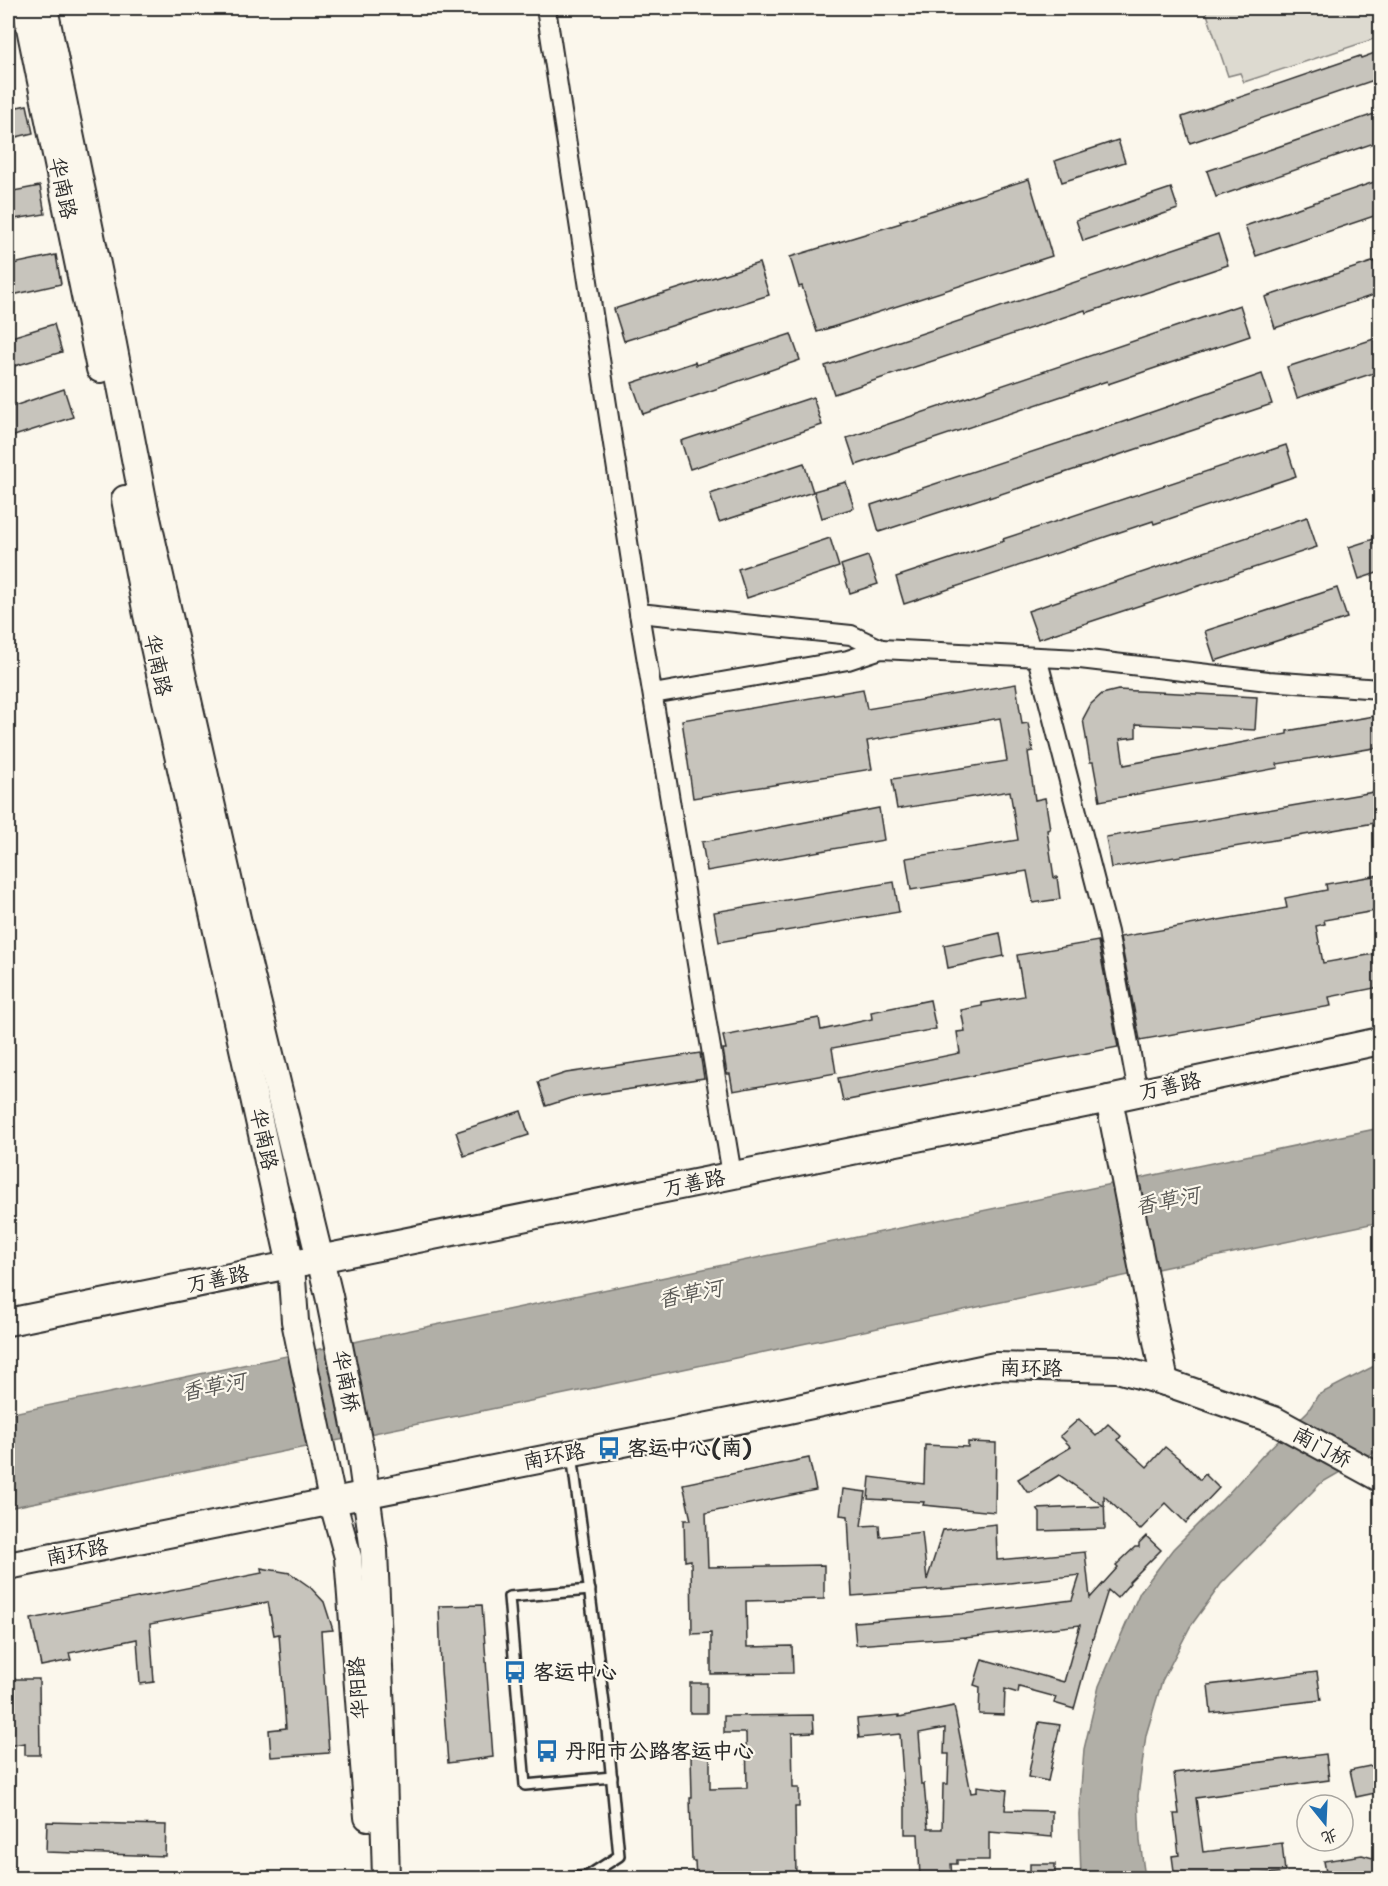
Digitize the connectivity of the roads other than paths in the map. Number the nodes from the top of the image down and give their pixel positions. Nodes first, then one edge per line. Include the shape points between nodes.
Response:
1 (26, 8) edge
2 (44, 8) edge
3 (546, 8) edge
4 (639, 613) junction
5 (880, 649) junction
6 (1036, 657) junction
7 (1380, 689) edge
8 (653, 694) junction
9 (1380, 1041) edge
10 (1138, 1092) junction
11 (1109, 1099) junction
12 (732, 1175) junction
13 (320, 1259) junction
14 (291, 1264) junction
15 (332, 1311) joint
16 (295, 1321) joint
17 (8, 1322) edge
18 (1165, 1382) junction
19 (1274, 1420) joint
20 (572, 1453) junction
21 (1376, 1476) edge
22 (367, 1493) junction
23 (332, 1500) junction
24 (8, 1566) edge
25 (590, 1590) junction
26 (612, 1777) junction
27 (373, 1878) edge
28 (386, 1878) edge
29 (570, 1878) edge

1 - 14 main road, 华南路 via 147,615
2 - 13 main road, 华南路 via 144,505 236,916
3 - 4 street
4 - 5 street via 851,635
4 - 8 street
5 - 6 street
5 - 8 street via 848,660
6 - 7 street
6 - 10 street via 1108,932
8 - 12 street
9 - 10 main road, 万善路
10 - 11 main road, 万善路
11 - 12 main road, 万善路
11 - 18 main road
12 - 13 main road, 万善路
13 - 14 main road, 万善路
13 - 15 main road, 华南路
14 - 16 main road, 华南路
14 - 17 main road, 万善路
15 - 22 main road, 华南桥
16 - 23 main road, 华南桥
18 - 19 main road, 南环路
18 - 20 main road, 南环路 via 1117,1370 995,1366
19 - 21 main road, 南门桥
20 - 22 main road, 南环路
20 - 25 lane
22 - 23 main road, 南环路
22 - 28 main road via 374,1551
23 - 24 main road, 南环路
23 - 27 main road, 华阳路 via 348,1557
25 - 26 lane
25 - 26 lane via 509,1597 525,1785
26 - 29 lane via 619,1856 588,1876

